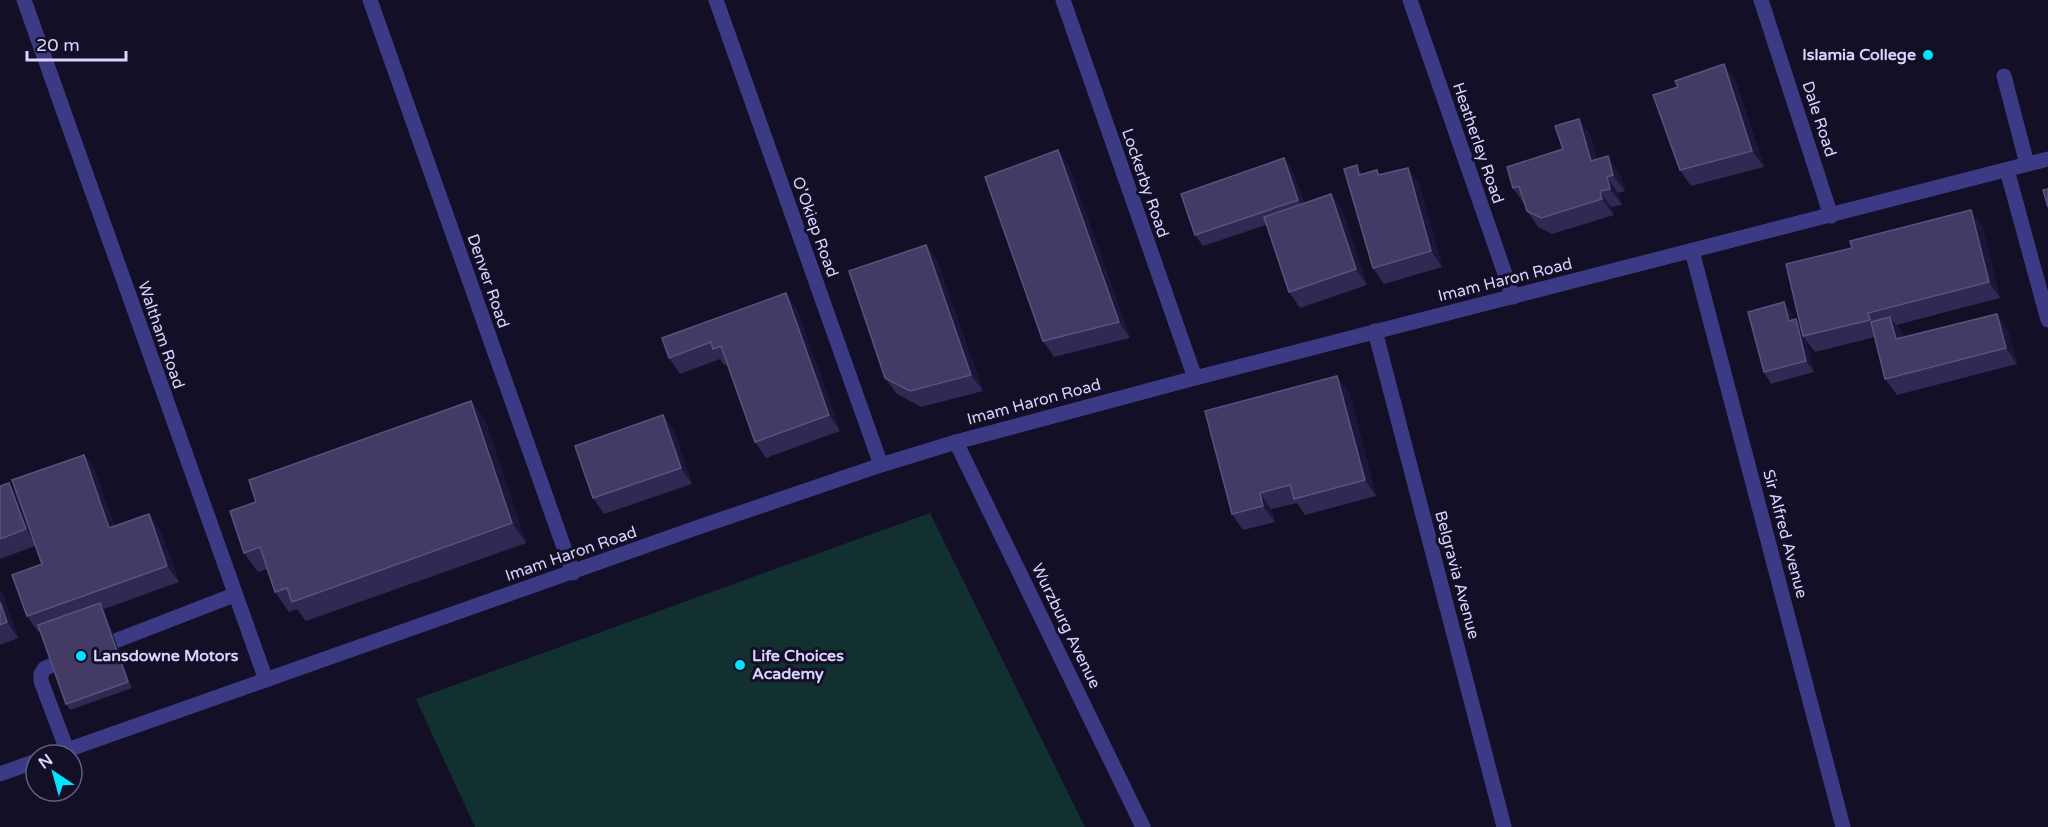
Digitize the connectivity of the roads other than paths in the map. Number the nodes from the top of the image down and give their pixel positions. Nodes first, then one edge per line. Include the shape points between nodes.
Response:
1 (24, 0) edge
2 (370, 0) edge
3 (716, 0) edge
4 (1063, 0) edge
5 (1410, 0) edge
6 (1761, 0) edge
7 (2004, 75) dead end
8 (2048, 159) edge
9 (2028, 164) junction
10 (2007, 170) junction
11 (1831, 216) junction
12 (1692, 251) junction
13 (1513, 297) junction
14 (2048, 320) edge
15 (1376, 331) junction
16 (1195, 378) junction
17 (956, 442) junction
18 (881, 465) junction
19 (573, 573) junction
20 (234, 595) junction
21 (266, 680) junction
22 (58, 743) edge
23 (84, 744) edge
24 (24, 765) edge
25 (0, 774) edge
26 (1143, 827) edge
27 (1504, 827) edge
28 (1843, 827) edge

1 - 20 street, Waltham Road
2 - 19 street, Denver Road
3 - 18 street, O'Okiep Road
4 - 16 street, Lockerby Road
5 - 13 street, Heatherley Road
6 - 11 street, Dale Road
7 - 9 street
8 - 9 street, Imam Haron Road
9 - 10 street, Imam Haron Road
10 - 11 street, Imam Haron Road
10 - 14 street
11 - 12 street, Imam Haron Road
12 - 13 street, Imam Haron Road
12 - 28 street, Sir Alfred Avenue
13 - 15 street, Imam Haron Road
15 - 16 street, Imam Haron Road
15 - 27 street, Belgravia Avenue
16 - 17 street, Imam Haron Road
17 - 18 street, Imam Haron Road
17 - 26 street, Wurzburg Avenue
18 - 19 street, Imam Haron Road
19 - 21 street, Imam Haron Road
20 - 21 street, Waltham Road
20 - 22 street via 45,668 41,681
21 - 23 street, Imam Haron Road
24 - 25 street

